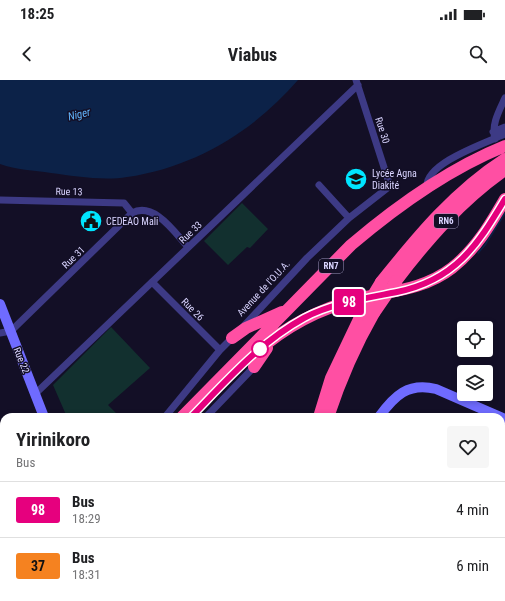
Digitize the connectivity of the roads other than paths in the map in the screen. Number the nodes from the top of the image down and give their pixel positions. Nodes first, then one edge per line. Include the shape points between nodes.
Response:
1 (357, 82) edge
2 (505, 98) edge
3 (505, 127) edge
4 (505, 134) edge
5 (494, 135) junction
6 (505, 146) edge
7 (505, 159) edge
8 (505, 170) edge
9 (319, 185) dead end
10 (390, 186) joint
11 (427, 187) junction
12 (505, 199) edge
13 (0, 200) edge
14 (132, 213) junction
15 (349, 218) junction
16 (188, 247) junction
17 (152, 282) junction
18 (0, 304) edge
19 (287, 310) junction
20 (11, 331) junction
21 (0, 333) edge
22 (275, 336) junction
23 (232, 338) junction
24 (220, 350) junction
25 (254, 367) joint
26 (35, 394) junction
27 (42, 413) edge
28 (168, 413) edge
29 (186, 413) edge
30 (195, 413) edge
31 (210, 413) edge
32 (320, 413) edge
33 (329, 413) edge
34 (382, 413) edge
35 (491, 413) edge

1 - 10 street, Rue 30
1 - 16 street, Rue 33
2 - 5 street via 495,121
3 - 5 street
4 - 5 street
5 - 11 street via 440,164 429,176
6 - 11 highway, RN7
7 - 32 highway, RN6, bridge via 486,171 442,211 381,282 360,315 331,378
8 - 33 highway, RN6, bridge via 452,214 430,237 396,281 360,338 340,380
9 - 15 street
10 - 15 street, Avenue de l'O.U.A.
11 - 19 highway, RN7 via 379,221 351,245
12 - 22 highway via 476,246 452,269 416,288 361,299 306,317
13 - 14 street, Rue 13 via 124,203
14 - 16 street via 149,210
14 - 20 street, Rue 31
15 - 23 street, Avenue de l'O.U.A. via 307,258
16 - 17 street, Rue 33
17 - 24 street, Rue 26
17 - 26 street, Rue 33
18 - 20 street, Rue 22
19 - 23 highway via 246,328
19 - 29 highway, RN7
20 - 21 street
20 - 26 street, Rue 22
22 - 25 highway
22 - 30 highway via 247,360
23 - 24 street, Avenue de l'O.U.A.
24 - 28 street, Avenue de l'O.U.A.
25 - 31 street
26 - 27 street, Rue 22
34 - 35 street via 397,395 426,386

